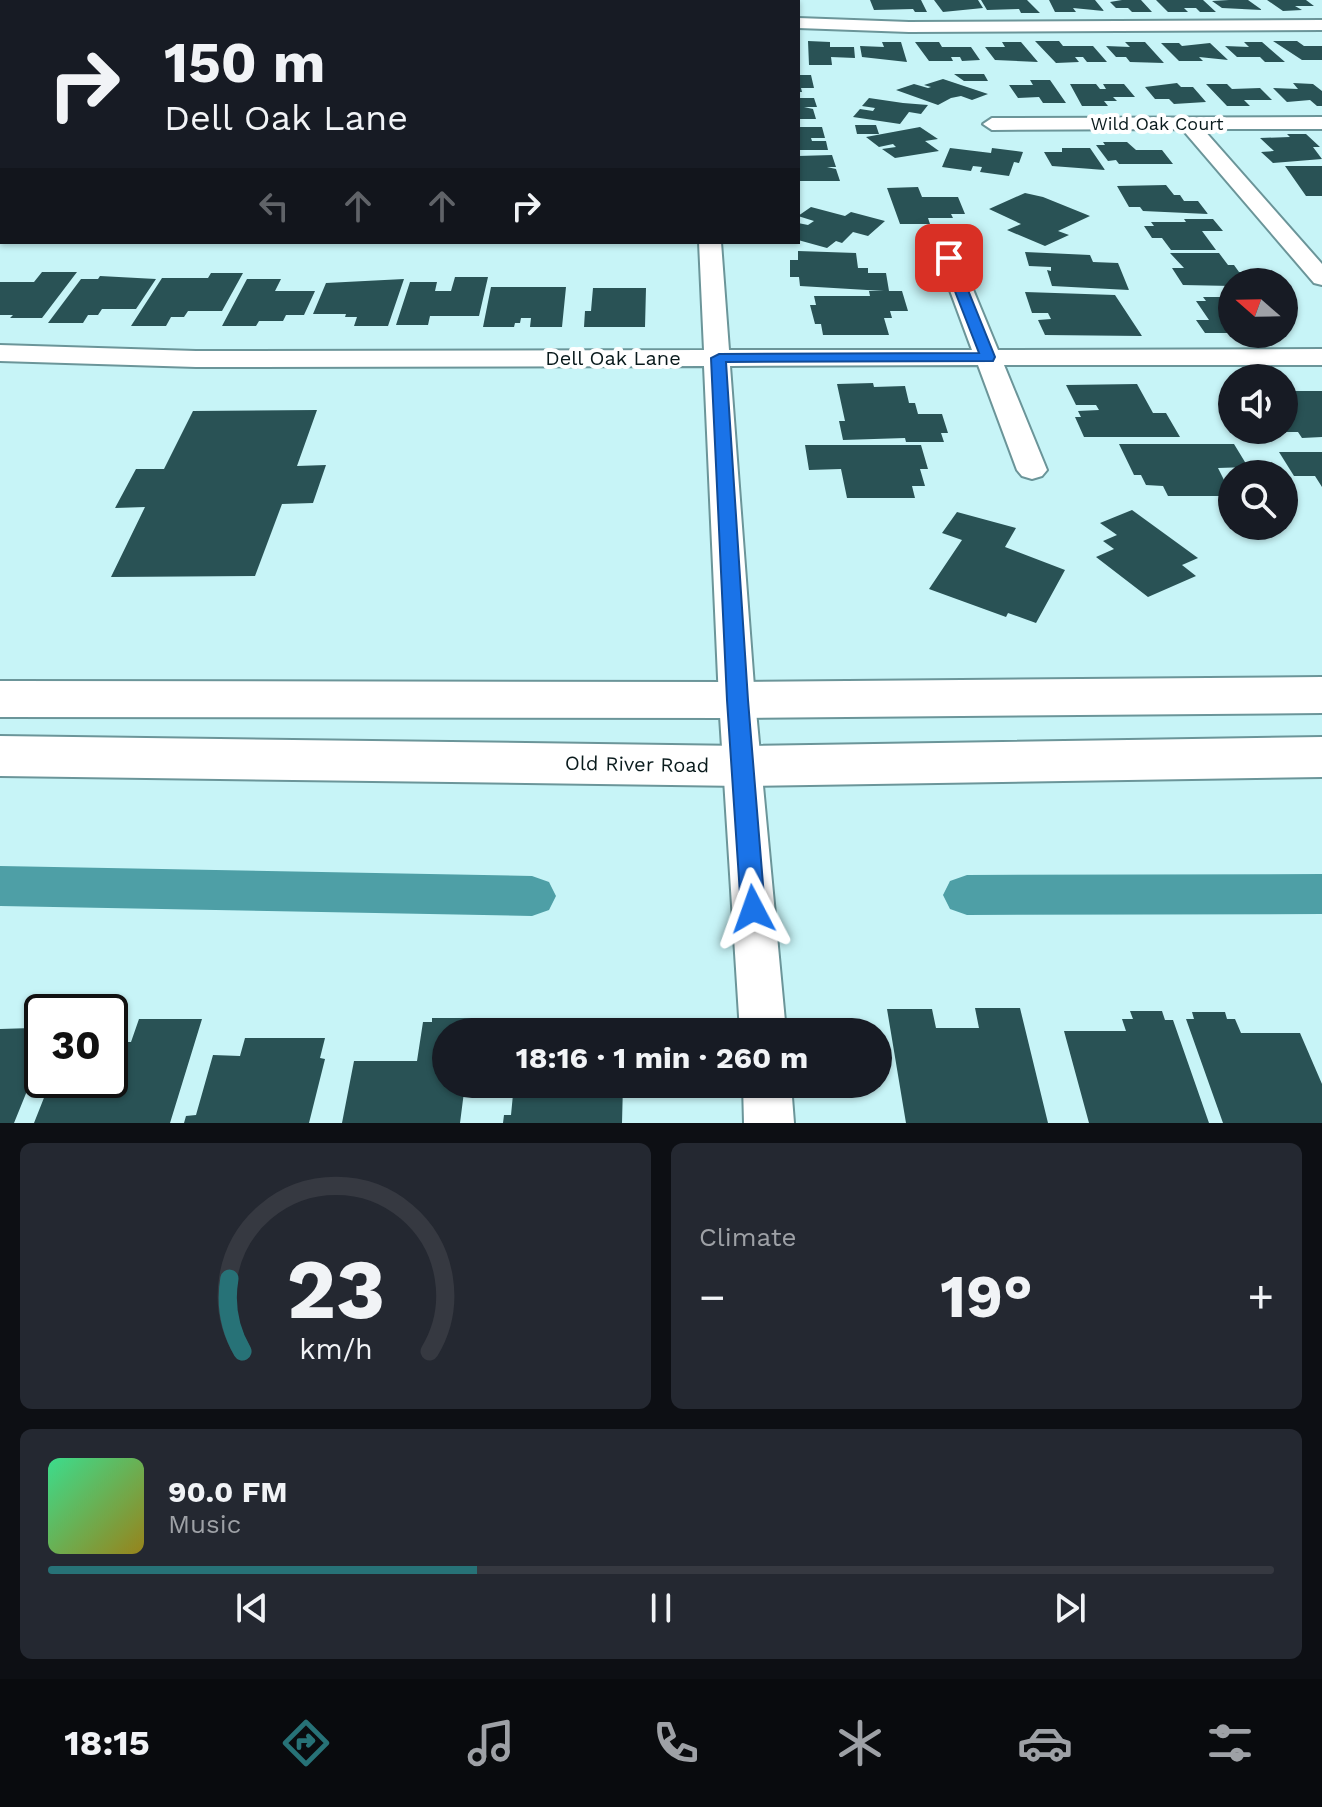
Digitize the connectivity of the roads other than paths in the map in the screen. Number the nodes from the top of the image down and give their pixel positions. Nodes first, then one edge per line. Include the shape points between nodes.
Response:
1 (800, 23) edge
2 (1322, 25) edge
3 (1322, 123) edge
4 (992, 124) dead end
5 (1188, 124) junction
6 (710, 244) edge
7 (949, 258) dead end
8 (1322, 278) edge
9 (0, 353) edge
10 (988, 357) junction
11 (1322, 357) edge
12 (719, 358) junction
13 (1032, 470) dead end
14 (1322, 695) edge
15 (0, 699) edge
16 (737, 700) junction
17 (0, 756) edge
18 (1322, 757) edge
19 (743, 766) junction
20 (762, 1018) edge
21 (768, 1098) edge
22 (769, 1123) edge

1 - 2 street via 844,19
3 - 5 street, Wild Oak Court
4 - 5 street, Wild Oak Court
5 - 8 street
6 - 12 street
7 - 10 street
9 - 12 street, Dell Oak Lane via 196,359
10 - 11 street, Dell Oak Lane
10 - 12 street, Dell Oak Lane
10 - 13 street
12 - 16 street
14 - 16 main road
15 - 16 main road
16 - 19 street
17 - 19 main road, Old River Road
18 - 19 main road, Old River Road
19 - 20 street
21 - 22 street

